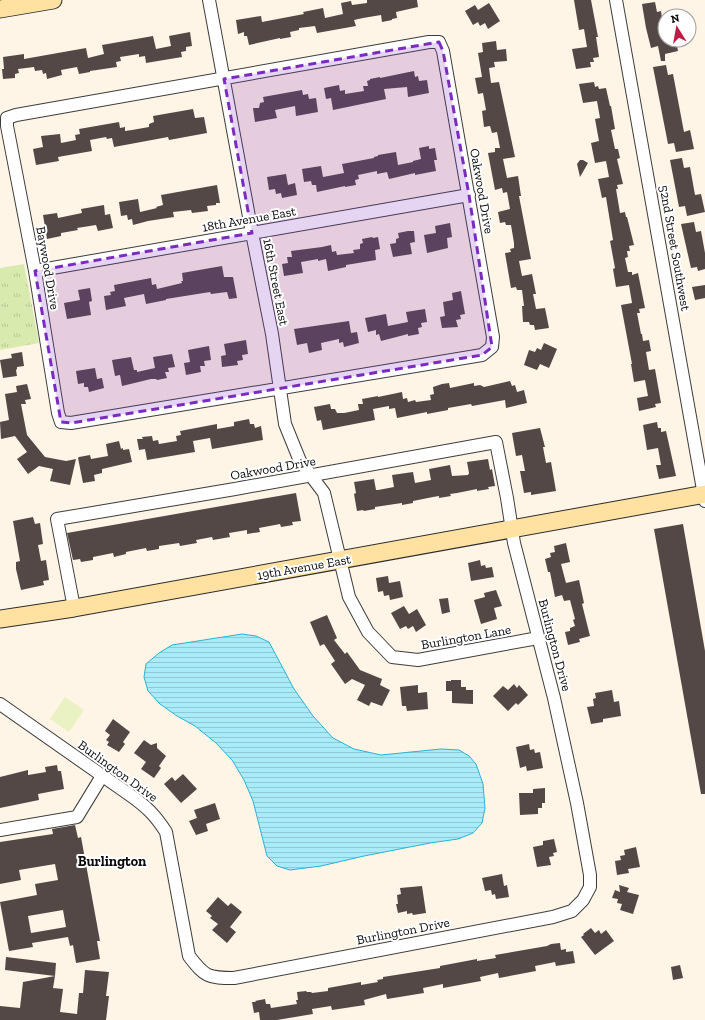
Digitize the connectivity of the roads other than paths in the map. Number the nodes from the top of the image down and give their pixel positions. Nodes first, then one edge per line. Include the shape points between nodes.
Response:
1 (53, 0) edge
2 (209, 0) edge
3 (616, 0) edge
4 (0, 9) edge
5 (224, 79) junction
6 (469, 195) junction
7 (252, 233) junction
8 (35, 271) junction
9 (280, 388) junction
10 (311, 476) junction
11 (705, 496) edge
12 (512, 529) junction
13 (340, 560) junction
14 (74, 608) junction
15 (0, 619) edge
16 (538, 638) junction
17 (0, 704) edge
18 (102, 776) junction
19 (0, 830) edge

1 - 4 street
2 - 5 street, 16th Street East
3 - 11 street, 52nd Street Southwest
5 - 6 street, Oakwood Drive via 439,42 444,51
5 - 7 street, 16th Street East
5 - 8 street, Baywood Drive via 7,118
6 - 7 street, 18th Avenue East
6 - 9 street, Oakwood Drive via 492,347 482,355
7 - 8 street, 18th Avenue East
7 - 9 street, 16th Street East
8 - 9 street, Baywood Drive via 61,422 71,423
9 - 10 street, 16th Street East via 285,424 300,461
10 - 12 street, Oakwood Drive via 496,442
10 - 13 street, 16th Street East via 324,494
10 - 14 street, Oakwood Drive via 56,519
11 - 12 street, 19th Avenue East
12 - 13 street, 19th Avenue East
12 - 16 street, Burlington Drive
13 - 14 street, 19th Avenue East
13 - 16 street, Burlington Lane via 349,597 368,632 392,657 418,660
14 - 15 street, 19th Avenue East
16 - 18 street, Burlington Drive via 554,698 590,874 590,887 583,900 572,911 234,978 214,978 200,970 188,956 166,832 146,806
17 - 18 street, Burlington Drive
18 - 19 street via 77,817

